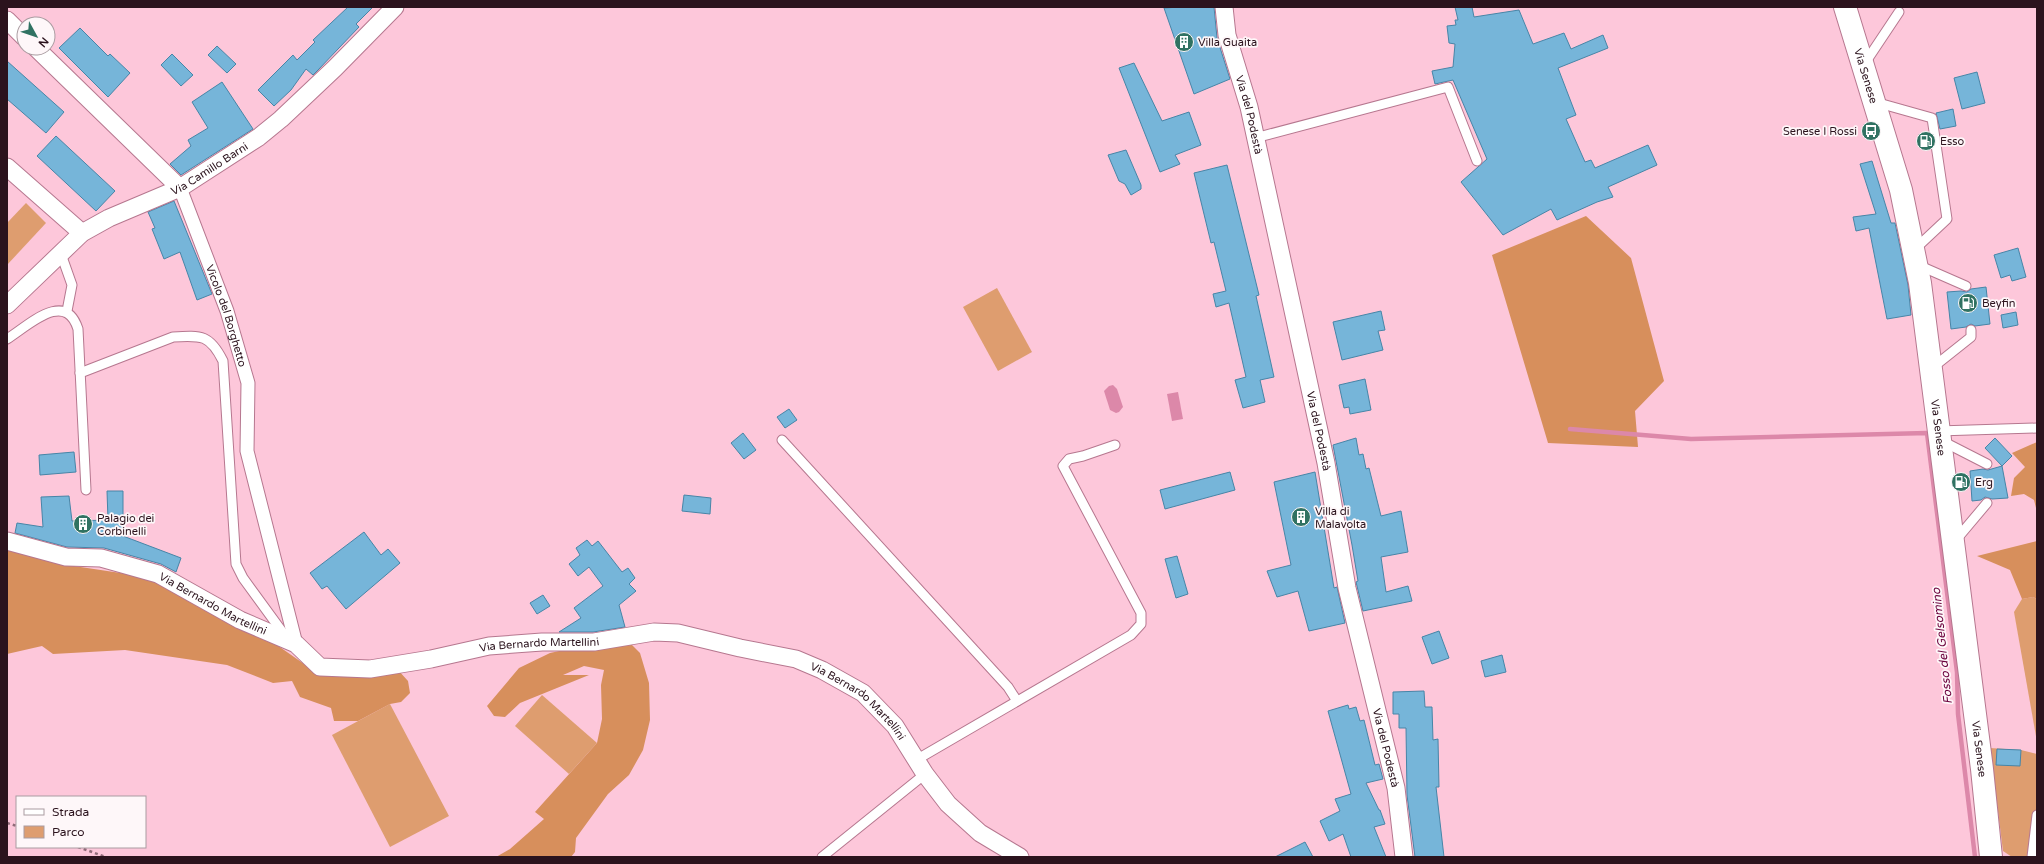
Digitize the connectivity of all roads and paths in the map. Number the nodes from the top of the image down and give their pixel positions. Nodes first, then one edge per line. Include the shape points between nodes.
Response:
1 (395, 7) edge
2 (1224, 7) edge
3 (1845, 7) edge
4 (1899, 12) dead end
5 (7, 20) edge
6 (16, 28) edge
7 (44, 56) edge
8 (1863, 66) junction
9 (1874, 102) junction
10 (1255, 138) junction
11 (1477, 162) dead end
12 (7, 167) edge
13 (180, 188) junction
14 (82, 233) junction
15 (60, 254) junction
16 (1915, 257) junction
17 (1966, 286) dead end
18 (7, 305) edge
19 (67, 311) junction
20 (1971, 330) dead end
21 (7, 339) edge
22 (1930, 369) junction
23 (80, 373) junction
24 (2037, 428) edge
25 (1939, 436) junction
26 (782, 440) dead end
27 (1115, 445) dead end
28 (1987, 464) dead end
29 (86, 490) dead end
30 (1987, 503) dead end
31 (7, 541) edge
32 (1953, 543) junction
33 (292, 642) junction
34 (1017, 701) junction
35 (916, 760) junction
36 (925, 774) junction
37 (2037, 814) edge
38 (81, 848) edge
39 (106, 857) edge
40 (822, 857) edge
41 (1020, 857) edge
42 (1404, 857) edge
43 (1991, 857) edge
44 (2032, 857) edge

1 - 13 street, Via Camillo Barni via 281,119 259,137
2 - 10 street, Via del Podestà via 1227,35
3 - 8 main road, Via Senese
4 - 8 lane
5 - 6 street
7 - 13 street, Vicolo del Borghetto
8 - 9 main road, Via Senese
9 - 16 main road, Via Senese via 1901,190
9 - 16 lane via 1932,118 1947,219
10 - 11 lane via 1448,87
10 - 42 street, Via del Podestà via 1326,463 1347,588 1396,788
12 - 14 street
13 - 14 street, Via Camillo Barni via 109,218
13 - 33 street, Vicolo del Borghetto via 226,310 248,383 247,452
14 - 15 street, Via Camillo Barni
15 - 18 street, Via Camillo Barni
15 - 19 lane via 72,285
16 - 17 lane
16 - 22 main road, Via Senese
19 - 21 lane via 47,313
19 - 23 lane via 74,318 78,329
20 - 22 lane via 1971,337
22 - 25 main road, Via Senese
23 - 29 lane
23 - 33 lane via 173,337 207,339 216,345 223,361 236,564 243,578
24 - 25 lane
25 - 28 lane
25 - 32 main road, Via Senese
26 - 34 lane via 1008,687
27 - 34 lane via 1069,459 1063,466 1141,613 1141,624 1131,635
30 - 32 lane
31 - 33 street, Via Bernardo Martellini via 66,556 101,558 158,574 240,620
32 - 43 main road, Via Senese
33 - 35 street, Via Bernardo Martellini via 320,667 370,669 431,660 489,646 594,642 654,632 678,633 796,659 822,670 863,693 895,726
34 - 35 lane
35 - 36 street, Via Bernardo Martellini
36 - 40 lane
36 - 41 street, Via Bernardo Martellini via 948,804 980,833
37 - 44 lane
38 - 39 path

